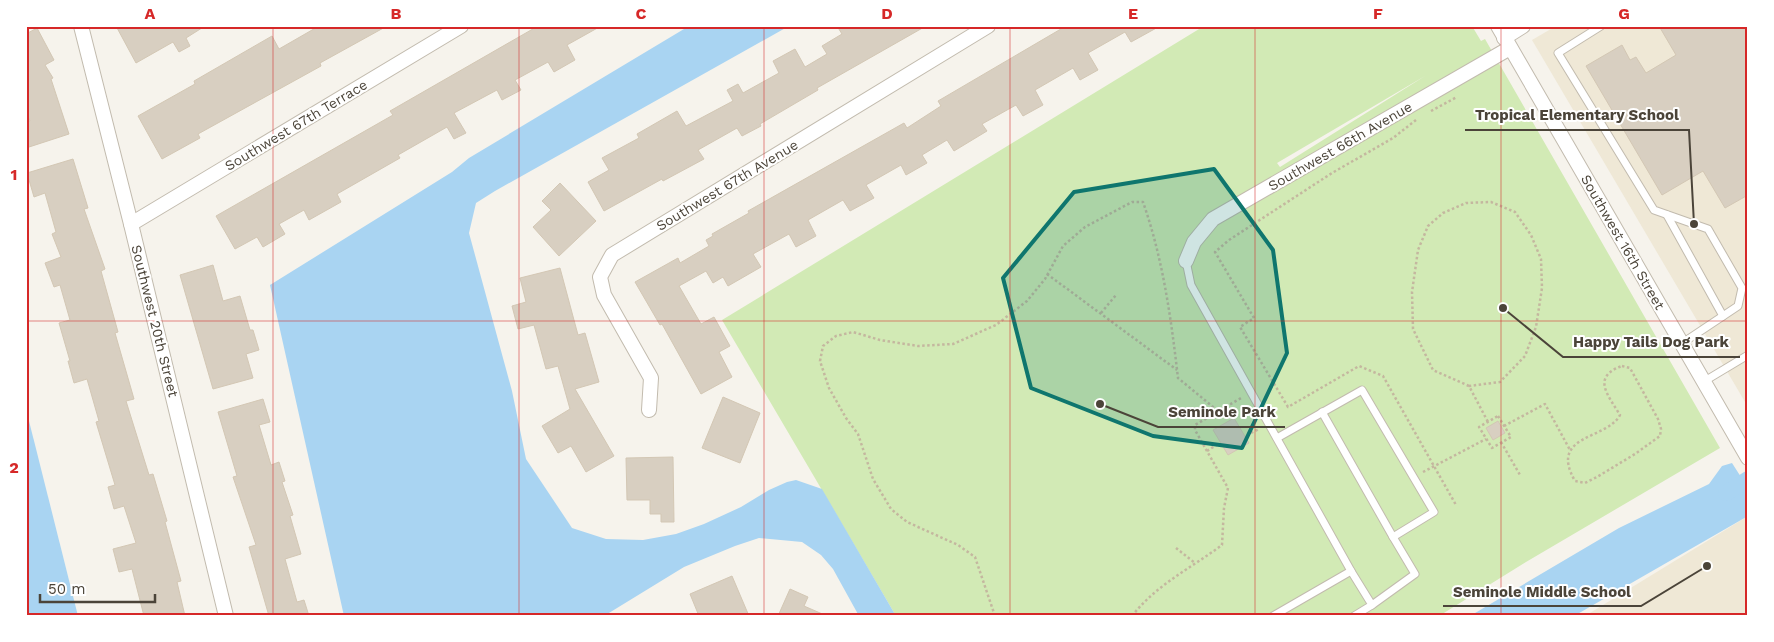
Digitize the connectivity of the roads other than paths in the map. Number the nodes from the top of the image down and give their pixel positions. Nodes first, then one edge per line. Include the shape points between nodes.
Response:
1 (81, 26) edge
2 (461, 26) edge
3 (988, 26) edge
4 (1523, 26) edge
5 (1601, 26) edge
6 (1504, 37) edge
7 (1667, 215) junction
8 (131, 224) junction
9 (1186, 261) joint
10 (1723, 316) junction
11 (1681, 344) junction
12 (1748, 355) edge
13 (1703, 382) junction
14 (649, 410) dead end
15 (1322, 412) junction
16 (1277, 438) junction
17 (1748, 458) edge
18 (1393, 537) junction
19 (1351, 571) junction
20 (1372, 605) junction
21 (226, 616) edge
22 (1273, 616) edge
23 (1354, 616) edge

1 - 8 street, Southwest 20th Street
2 - 8 street, Southwest 67th Terrace
3 - 14 street, Southwest 67th Avenue via 612,254 600,277 604,295 651,378
4 - 6 street, Southwest 66th Avenue
5 - 7 lane via 1558,53 1654,210
6 - 9 street, Southwest 66th Avenue via 1213,219 1194,242
6 - 11 street, Southwest 16th Street
7 - 10 lane
7 - 10 lane via 1708,229 1742,288 1738,306
8 - 21 street, Southwest 20th Street
9 - 16 lane via 1191,285
10 - 11 lane
11 - 13 street, Southwest 16th Street
12 - 13 lane
13 - 17 street, Southwest 16th Street
15 - 16 lane
15 - 18 lane
15 - 18 lane via 1362,390 1415,476 1434,512
16 - 19 lane
18 - 20 lane via 1415,574
19 - 20 lane
19 - 22 lane
20 - 23 lane

